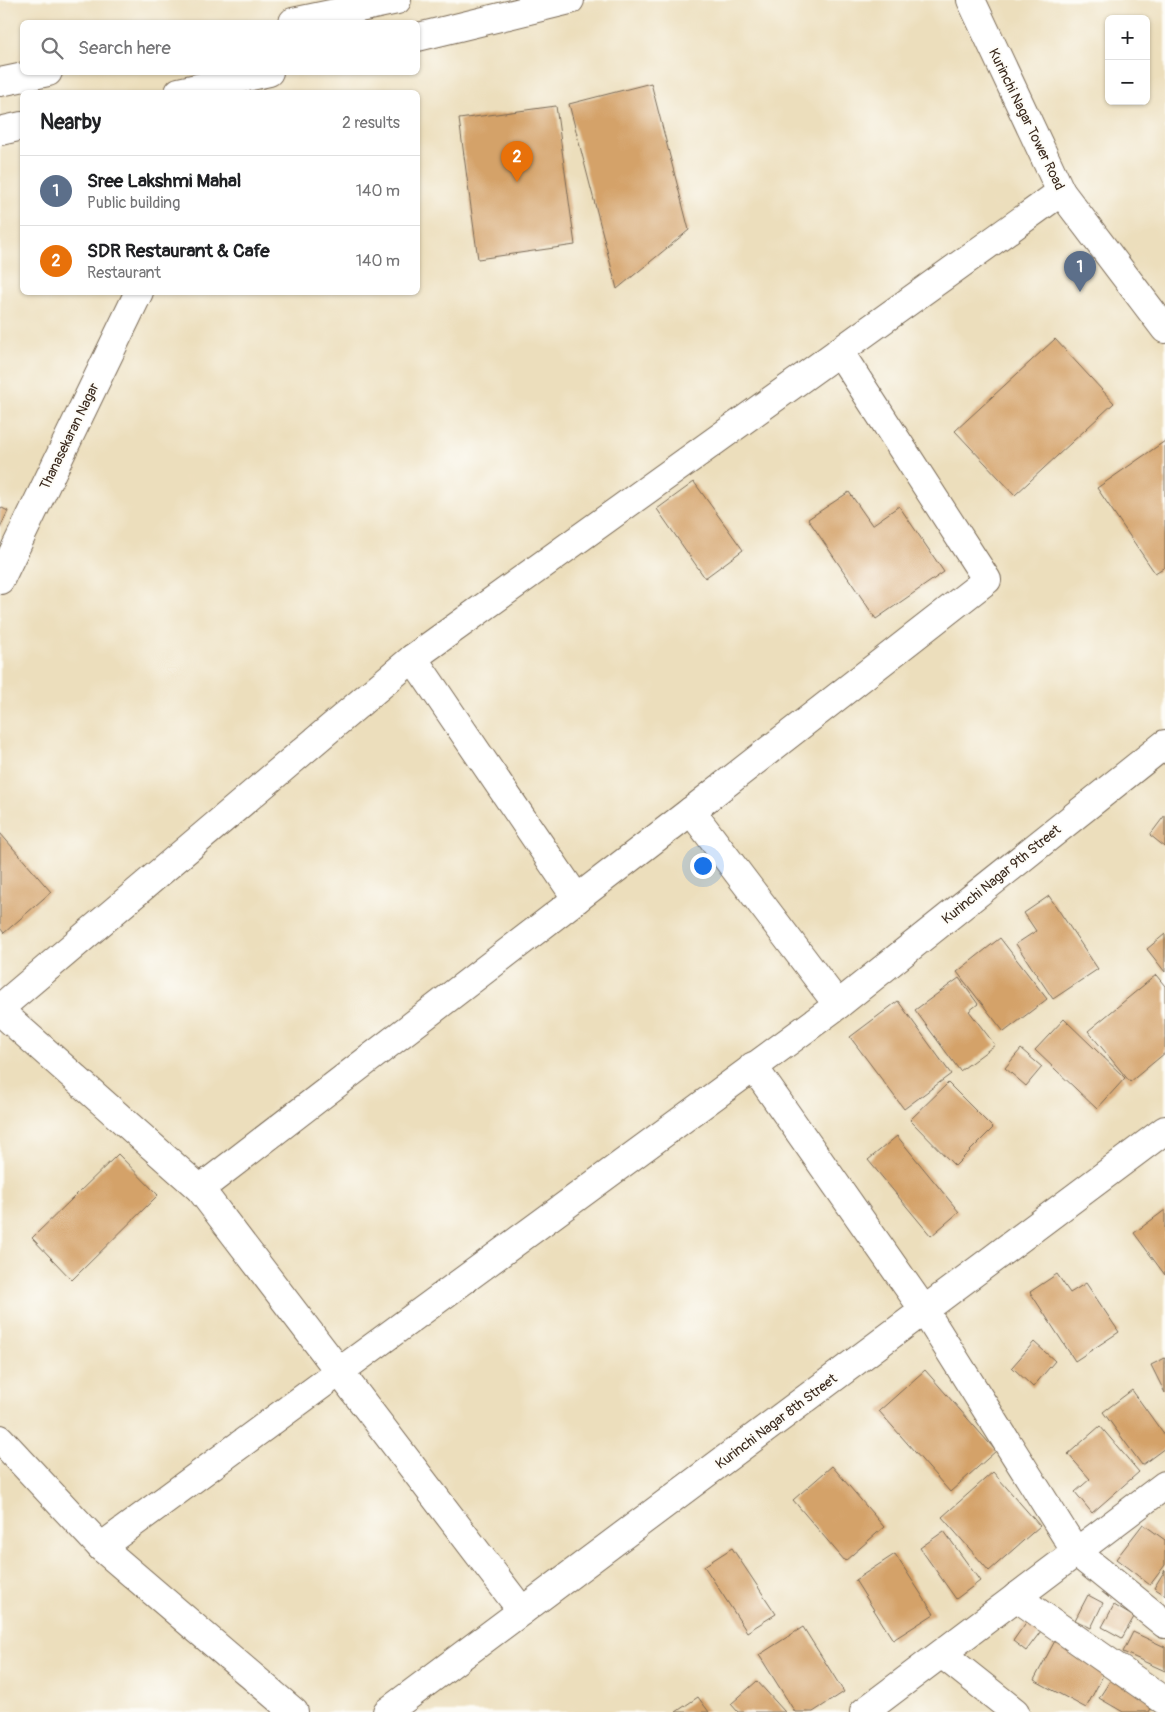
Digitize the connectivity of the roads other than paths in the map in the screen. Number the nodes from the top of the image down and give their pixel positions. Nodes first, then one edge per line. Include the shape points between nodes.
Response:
1 (570, 0) edge
2 (970, 0) edge
3 (384, 2) edge
4 (302, 20) edge
5 (420, 37) edge
6 (34, 75) edge
7 (262, 75) edge
8 (0, 82) edge
9 (238, 86) edge
10 (199, 90) edge
11 (20, 126) edge
12 (0, 131) edge
13 (1061, 192) junction
14 (138, 295) edge
15 (1165, 330) edge
16 (839, 351) junction
17 (0, 580) edge
18 (413, 658) junction
19 (1165, 744) edge
20 (691, 811) junction
21 (577, 898) junction
22 (838, 1004) junction
23 (0, 1009) edge
24 (753, 1066) junction
25 (1165, 1130) edge
26 (200, 1189) junction
27 (924, 1310) junction
28 (339, 1372) junction
29 (0, 1439) edge
30 (1165, 1485) edge
31 (101, 1547) junction
32 (1076, 1552) junction
33 (1016, 1598) junction
34 (522, 1611) junction
35 (1165, 1624) edge
36 (942, 1654) junction
37 (1165, 1701) edge
38 (294, 1712) edge
39 (386, 1712) edge
40 (864, 1712) edge
41 (1015, 1712) edge

1 - 5 street
2 - 13 street, Kurinchi Nagar Tower Road
3 - 4 street
6 - 8 street
7 - 9 street
9 - 10 street
11 - 12 street
13 - 15 street, Kurinchi Nagar Tower Road
13 - 16 street
14 - 17 street, Thanasekaran Nagar
16 - 18 street
16 - 20 street via 987,580
18 - 21 street
18 - 23 street
19 - 22 street, Kurinchi Nagar 9th Street
20 - 21 street
20 - 22 street
21 - 26 street
22 - 24 street, Kurinchi Nagar 9th Street
23 - 26 street
24 - 27 street
24 - 28 street, Kurinchi Nagar 9th Street
25 - 27 street, Kurinchi Nagar 8th Street
26 - 28 street
27 - 32 street
27 - 34 street, Kurinchi Nagar 8th Street
28 - 31 street, Kurinchi Nagar 9th Street
28 - 34 street
29 - 31 street
30 - 32 street
31 - 38 street
32 - 33 street
32 - 35 street
33 - 36 street
33 - 37 street
34 - 39 street, Kurinchi Nagar 8th Street
36 - 40 street
36 - 41 street

